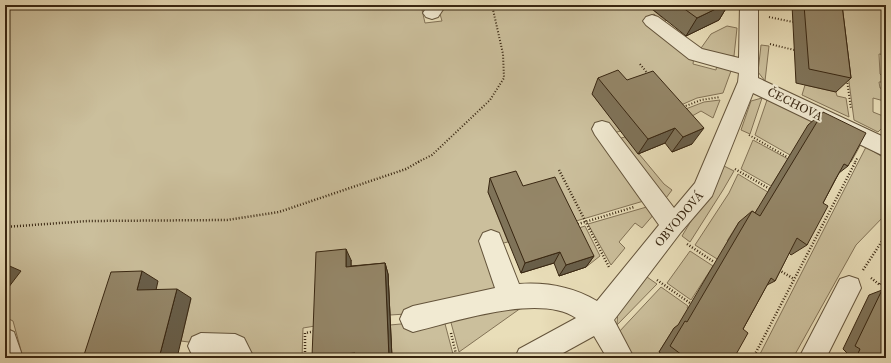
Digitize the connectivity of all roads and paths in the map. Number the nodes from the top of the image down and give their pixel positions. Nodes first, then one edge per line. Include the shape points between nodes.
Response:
1 (492, 5) edge
2 (749, 5) edge
3 (774, 18) dead end
4 (652, 21) dead end
5 (792, 22) dead end
6 (772, 45) dead end
7 (794, 50) dead end
8 (640, 64) dead end
9 (650, 75) edge
10 (748, 75) junction
11 (841, 78) edge
12 (740, 102) junction
13 (679, 109) edge
14 (851, 110) dead end
15 (602, 129) dead end
16 (752, 136) dead end
17 (886, 148) edge
18 (860, 153) edge
19 (789, 158) dead end
20 (847, 163) edge
21 (853, 166) junction
22 (559, 170) dead end
23 (737, 170) dead end
24 (770, 189) dead end
25 (655, 200) junction
26 (585, 222) junction
27 (673, 225) junction
28 (574, 226) edge
29 (5, 227) edge
30 (886, 236) edge
31 (491, 241) dead end
32 (806, 241) edge
33 (813, 244) junction
34 (691, 246) dead end
35 (714, 262) dead end
36 (773, 266) edge
37 (609, 267) dead end
38 (886, 274) edge
39 (794, 279) junction
40 (855, 280) junction
41 (661, 283) dead end
42 (511, 297) junction
43 (690, 303) dead end
44 (413, 319) dead end
45 (598, 320) junction
46 (321, 330) edge
47 (5, 341) edge
48 (202, 346) dead end
49 (456, 353) dead end
50 (10, 358) edge
51 (241, 358) edge
52 (305, 358) edge
53 (457, 358) edge
54 (528, 358) edge
55 (621, 358) edge
56 (753, 358) edge
57 (812, 358) edge

1 - 29 path via 503,54 504,78 490,100 432,155 406,169 279,212 227,220 88,220
2 - 10 street, OBVODOVÁ
3 - 5 path
4 - 10 street, ČECHOVA via 696,54
6 - 7 path
8 - 9 path
10 - 12 street, OBVODOVÁ
10 - 17 street, ČECHOVA
11 - 14 path via 847,79
12 - 13 path via 722,96 701,100
12 - 27 street, OBVODOVÁ via 704,189
15 - 25 street
16 - 19 path
18 - 21 path
20 - 21 path
21 - 33 path
22 - 26 path
23 - 24 path
25 - 26 path
25 - 27 street
26 - 28 path
26 - 37 path
27 - 45 street, OBVODOVÁ
30 - 40 path
31 - 42 street
32 - 33 path
33 - 39 path
34 - 35 path
36 - 39 path
38 - 40 path via 880,284
39 - 56 path
40 - 57 street
41 - 43 path
42 - 44 street
42 - 45 street via 527,296 575,302
45 - 54 street, OBVODOVÁ
45 - 55 street
46 - 52 path via 305,333
47 - 50 street
48 - 51 street via 235,347
49 - 53 path

